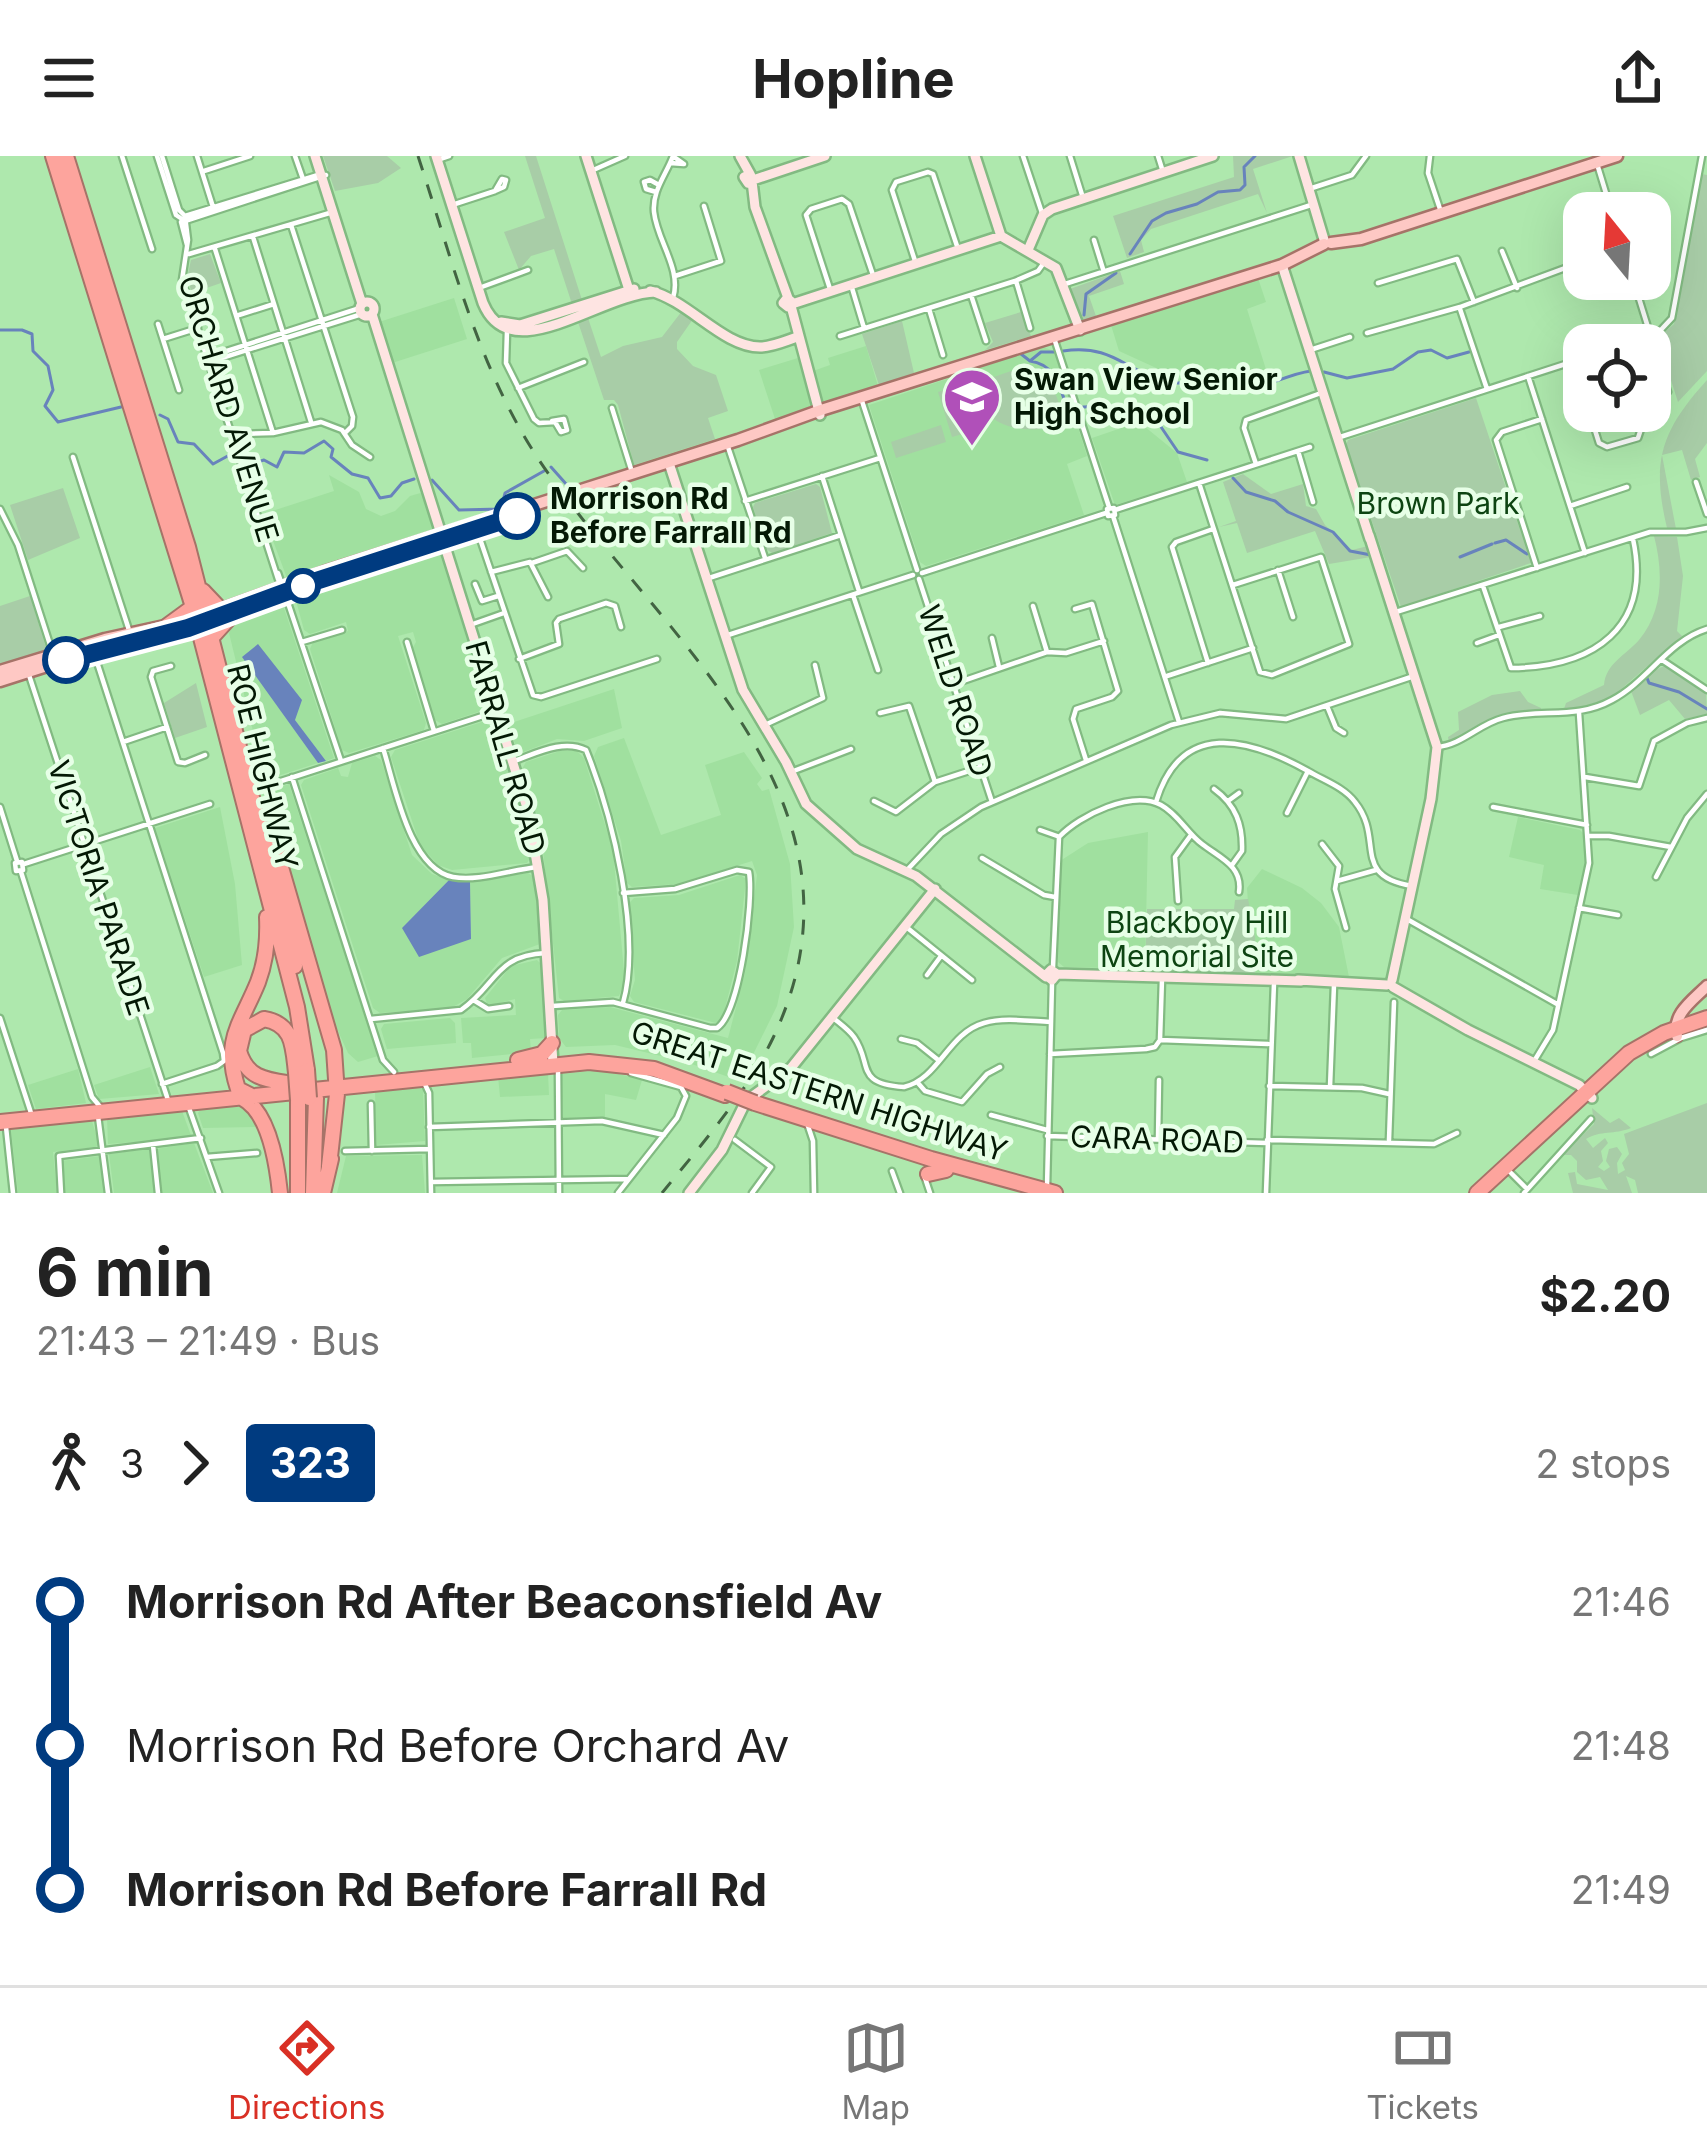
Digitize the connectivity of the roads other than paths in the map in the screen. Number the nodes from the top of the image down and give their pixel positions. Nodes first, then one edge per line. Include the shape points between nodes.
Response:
1 (53, 156) edge
2 (66, 156) edge
3 (122, 156) edge
4 (160, 156) edge
5 (197, 156) edge
6 (250, 156) edge
7 (295, 156) edge
8 (317, 156) edge
9 (586, 156) edge
10 (625, 156) edge
11 (740, 156) edge
12 (825, 156) edge
13 (975, 156) edge
14 (1023, 156) edge
15 (1070, 156) edge
16 (1158, 156) edge
17 (1299, 156) edge
18 (1366, 156) edge
19 (1430, 156) edge
20 (1617, 156) edge
21 (1702, 156) edge
22 (441, 157) edge
23 (1208, 157) edge
24 (672, 158) edge
25 (1597, 163) junction
26 (202, 171) junction
27 (591, 171) junction
28 (1163, 172) junction
29 (324, 176) junction
30 (751, 178) junction
31 (304, 182) junction
32 (1310, 189) junction
33 (495, 191) dead end
34 (1606, 192) edge
35 (1083, 198) junction
36 (1315, 203) junction
37 (452, 205) junction
38 (704, 206) dead end
39 (214, 210) junction
40 (333, 212) junction
41 (1441, 212) junction
42 (1043, 214) junction
43 (184, 218) junction
44 (291, 225) junction
45 (1001, 236) junction
46 (253, 237) junction
47 (1094, 240) dead end
48 (1329, 243) junction
49 (152, 249) dead end
50 (215, 249) junction
51 (958, 250) junction
52 (1028, 250) junction
53 (1502, 251) dead end
54 (187, 254) junction
55 (1046, 260) junction
56 (916, 264) junction
57 (1282, 265) junction
58 (1563, 269) edge
59 (528, 271) dead end
60 (1104, 271) junction
61 (674, 276) junction
62 (874, 278) junction
63 (1016, 281) junction
64 (1378, 283) dead end
65 (1065, 284) junction
66 (851, 285) junction
67 (479, 288) junction
68 (1517, 288) junction
69 (629, 292) junction
70 (831, 292) junction
71 (971, 295) junction
72 (673, 298) junction
73 (790, 302) junction
74 (1474, 302) junction
75 (274, 304) junction
76 (1460, 307) junction
77 (929, 308) junction
78 (367, 313) junction
79 (237, 316) junction
80 (158, 323) dead end
81 (323, 323) junction
82 (1668, 324) edge
83 (198, 328) junction
84 (508, 328) junction
85 (864, 328) junction
86 (1030, 328) dead end
87 (1080, 330) junction
88 (1367, 332) dead end
89 (284, 335) junction
90 (840, 336) dead end
91 (1350, 337) dead end
92 (796, 338) junction
93 (1054, 338) junction
94 (163, 340) junction
95 (986, 341) dead end
96 (247, 347) junction
97 (1310, 350) junction
98 (944, 355) dead end
99 (209, 359) junction
100 (584, 362) dead end
101 (1563, 364) edge
102 (404, 367) dead end
103 (390, 372) junction
104 (1528, 376) junction
105 (518, 388) junction
106 (1486, 389) junction
107 (178, 390) dead end
108 (1323, 393) junction
109 (865, 398) junction
110 (396, 400) junction
111 (613, 408) dead end
112 (819, 410) junction
113 (1542, 419) junction
114 (552, 421) dead end
115 (311, 422) junction
116 (1596, 432) edge
117 (1639, 432) edge
118 (273, 433) junction
119 (345, 433) junction
120 (240, 434) dead end
121 (1340, 439) junction
122 (727, 444) junction
123 (1310, 447) dead end
124 (1298, 451) junction
125 (73, 457) dead end
126 (370, 457) dead end
127 (880, 458) junction
128 (669, 463) junction
129 (1256, 464) junction
130 (632, 475) junction
131 (822, 476) junction
132 (1696, 482) dead end
133 (1199, 483) junction
134 (1627, 487) dead end
135 (745, 501) junction
136 (1313, 502) dead end
137 (538, 505) junction
138 (1570, 506) junction
139 (0, 509) edge
140 (1111, 512) junction
141 (1707, 514) edge
142 (1707, 528) edge
143 (1214, 529) junction
144 (477, 530) junction
145 (841, 535) junction
146 (1633, 537) junction
147 (443, 538) junction
148 (1165, 541) dead end
149 (1172, 546) junction
150 (1585, 553) junction
151 (765, 560) junction
152 (532, 563) junction
153 (584, 568) dead end
154 (1537, 568) junction
155 (1278, 570) junction
156 (491, 572) junction
157 (918, 574) junction
158 (706, 579) junction
159 (475, 584) dead end
160 (1233, 585) junction
161 (1483, 586) junction
162 (285, 592) junction
163 (856, 594) junction
164 (499, 596) junction
165 (548, 597) dead end
166 (1033, 606) dead end
167 (1075, 609) dead end
168 (504, 613) junction
169 (1398, 613) junction
170 (1293, 616) dead end
171 (1540, 616) dead end
172 (468, 621) junction
173 (206, 622) junction
174 (167, 626) joint
175 (621, 627) dead end
176 (1707, 628) edge
177 (342, 630) dead end
178 (1498, 632) junction
179 (725, 636) junction
180 (131, 638) junction
181 (992, 638) dead end
182 (302, 641) junction
183 (1104, 641) junction
184 (407, 642) dead end
185 (1477, 643) dead end
186 (1304, 647) dead end
187 (1253, 648) junction
188 (93, 651) junction
189 (1048, 652) junction
190 (50, 654) junction
191 (519, 659) junction
192 (657, 659) dead end
193 (1308, 661) junction
194 (1662, 661) junction
195 (1208, 663) junction
196 (814, 665) dead end
197 (171, 666) dead end
198 (1000, 669) junction
199 (878, 670) dead end
200 (0, 671) edge
201 (28, 672) junction
202 (1165, 677) junction
203 (1416, 677) junction
204 (0, 681) edge
205 (954, 684) junction
206 (1707, 690) edge
207 (228, 693) junction
208 (1327, 706) junction
209 (497, 712) junction
210 (880, 713) dead end
211 (1580, 713) junction
212 (1707, 718) edge
213 (1179, 722) junction
214 (764, 726) junction
215 (166, 727) junction
216 (434, 731) junction
217 (1345, 733) dead end
218 (123, 742) junction
219 (1437, 747) junction
220 (383, 748) junction
221 (850, 749) dead end
222 (206, 755) dead end
223 (341, 761) junction
224 (512, 761) junction
225 (1087, 762) junction
226 (980, 767) junction
227 (1308, 771) junction
228 (791, 772) junction
229 (292, 777) junction
230 (1585, 777) junction
231 (935, 782) junction
232 (272, 784) dead end
233 (1214, 789) dead end
234 (1239, 794) dead end
235 (1707, 794) edge
236 (874, 801) dead end
237 (1228, 801) junction
238 (992, 802) junction
239 (1156, 802) junction
240 (210, 804) dead end
241 (0, 807) edge
242 (1492, 807) dead end
243 (1287, 813) dead end
244 (149, 823) junction
245 (1587, 825) junction
246 (1040, 830) dead end
247 (1191, 835) junction
248 (1059, 836) junction
249 (1589, 836) junction
250 (84, 844) junction
251 (1322, 844) dead end
252 (1671, 848) junction
253 (982, 859) dead end
254 (1232, 865) junction
255 (19, 866) junction
256 (539, 867) junction
257 (259, 870) junction
258 (1376, 871) junction
259 (0, 872) edge
260 (910, 875) junction
261 (1656, 877) dead end
262 (1337, 881) junction
263 (1412, 886) junction
264 (931, 891) junction
265 (1239, 892) dead end
266 (623, 893) junction
267 (1055, 897) junction
268 (1178, 901) dead end
269 (1579, 908) junction
270 (1618, 915) dead end
271 (1406, 919) junction
272 (904, 926) junction
273 (1346, 928) dead end
274 (547, 953) junction
275 (941, 956) junction
276 (927, 975) dead end
277 (1051, 975) junction
278 (1162, 977) junction
279 (972, 980) dead end
280 (1272, 980) junction
281 (1334, 982) junction
282 (1390, 983) junction
283 (1707, 986) edge
284 (474, 999) junction
285 (1394, 1002) dead end
286 (622, 1004) junction
287 (1558, 1005) junction
288 (508, 1006) dead end
289 (551, 1006) junction
290 (832, 1017) junction
291 (0, 1018) edge
292 (371, 1019) junction
293 (1050, 1022) junction
294 (1689, 1027) edge
295 (901, 1039) dead end
296 (1160, 1040) junction
297 (1270, 1044) junction
298 (1655, 1045) junction
299 (1050, 1054) junction
300 (558, 1056) junction
301 (938, 1060) junction
302 (1533, 1063) junction
303 (640, 1066) junction
304 (1000, 1067) dead end
305 (442, 1076) junction
306 (387, 1077) junction
307 (342, 1080) junction
308 (1159, 1080) dead end
309 (423, 1081) junction
310 (918, 1083) junction
311 (305, 1085) junction
312 (1270, 1086) junction
313 (1330, 1087) junction
314 (242, 1090) junction
315 (429, 1093) junction
316 (1583, 1093) junction
317 (1390, 1094) junction
318 (182, 1100) junction
319 (370, 1105) dead end
320 (749, 1107) junction
321 (96, 1109) junction
322 (991, 1115) dead end
323 (32, 1118) junction
324 (1591, 1119) dead end
325 (2, 1121) edge
326 (558, 1122) junction
327 (429, 1127) junction
328 (1457, 1132) dead end
329 (816, 1133) junction
330 (1047, 1133) junction
331 (664, 1135) junction
332 (201, 1138) junction
333 (1157, 1139) junction
334 (735, 1141) dead end
335 (1268, 1141) junction
336 (1389, 1142) junction
337 (152, 1145) junction
338 (430, 1149) junction
339 (103, 1150) junction
340 (346, 1151) dead end
341 (372, 1151) junction
342 (257, 1153) dead end
343 (207, 1156) junction
344 (9, 1160) junction
345 (0, 1162) edge
346 (329, 1166) junction
347 (1508, 1170) junction
348 (892, 1171) dead end
349 (928, 1171) edge
350 (559, 1178) junction
351 (629, 1179) junction
352 (430, 1181) junction
353 (1045, 1190) edge
354 (1525, 1191) edge
355 (13, 1193) edge
356 (61, 1193) edge
357 (108, 1193) edge
358 (158, 1193) edge
359 (219, 1193) edge
360 (280, 1193) edge
361 (305, 1193) edge
362 (322, 1193) edge
363 (431, 1193) edge
364 (559, 1193) edge
365 (618, 1193) edge
366 (689, 1193) edge
367 (752, 1193) edge
368 (814, 1193) edge
369 (900, 1193) edge
370 (1266, 1193) edge
371 (1477, 1193) edge
372 (1488, 1193) edge

1 - 173 highway, ROE HIGHWAY
2 - 173 highway
3 - 49 street
4 - 43 street
5 - 26 street
6 - 26 street
7 - 31 street
8 - 29 main road, FARRALL ROAD
9 - 27 main road
10 - 27 street
11 - 30 main road
12 - 30 main road
13 - 45 main road
14 - 42 street
15 - 35 street
16 - 28 street
17 - 32 main road
18 - 32 street via 1352,176
19 - 41 street
20 - 25 main road
21 - 82 street
22 - 37 main road
23 - 28 main road
24 - 61 street via 655,218
25 - 34 street
25 - 41 main road
26 - 39 street
27 - 69 main road
28 - 35 main road
29 - 31 street
29 - 40 main road, FARRALL ROAD
29 - 78 main road, FARRALL ROAD
30 - 73 main road
31 - 39 street
32 - 36 main road
33 - 37 street
35 - 42 main road
36 - 48 main road
36 - 60 street
37 - 67 main road
38 - 61 street via 722,259
39 - 43 street
40 - 44 street
40 - 78 main road, FARRALL ROAD
41 - 48 main road
42 - 52 main road
43 - 54 street, ORCHARD AVENUE
44 - 46 street
44 - 81 street
45 - 51 main road
45 - 52 main road
46 - 50 street
46 - 75 street
47 - 60 street
48 - 57 main road
50 - 54 street
50 - 79 street
51 - 56 main road
51 - 56 street via 934,174 896,182
52 - 55 main road
53 - 68 street
54 - 83 street, ORCHARD AVENUE via 182,276
55 - 63 street
55 - 65 main road
56 - 62 main road
57 - 87 main road
57 - 97 main road
58 - 68 street
59 - 67 street
60 - 65 street
61 - 72 street
62 - 66 main road
62 - 70 street via 849,204 811,209 806,214
63 - 71 street
63 - 86 street
64 - 74 street via 1457,259
65 - 87 main road
66 - 70 main road
66 - 85 street
67 - 84 main road via 487,310
68 - 74 street
69 - 72 main road
69 - 84 main road via 528,333
70 - 73 main road
71 - 77 street
71 - 95 street
72 - 92 main road via 745,344
73 - 92 main road
74 - 76 street
75 - 79 street
75 - 89 street
76 - 88 street
76 - 106 street
77 - 85 street
77 - 98 street
78 - 81 street
78 - 103 main road, FARRALL ROAD
78 - 110 main road, FARRALL ROAD
79 - 96 street
80 - 94 street
81 - 89 street
81 - 119 street via 353,417
83 - 94 street
83 - 99 street, ORCHARD AVENUE
84 - 105 street via 505,358
85 - 90 street
87 - 93 main road
89 - 96 street
89 - 115 street
91 - 97 street
92 - 112 main road
93 - 109 main road
93 - 140 street
94 - 107 street
96 - 99 street
96 - 118 street
97 - 108 main road
99 - 162 street, ORCHARD AVENUE
100 - 105 street
101 - 104 street
102 - 103 street
103 - 110 main road, FARRALL ROAD
104 - 106 street
104 - 113 street
105 - 114 street via 536,421
106 - 121 street
108 - 121 main road
108 - 129 street via 1246,420
109 - 112 main road
109 - 127 street, WELD ROAD
110 - 147 main road, FARRALL ROAD
111 - 130 street
112 - 122 main road
113 - 138 street
113 - 154 street via 1496,440
115 - 118 street
115 - 119 street
116 - 117 street via 1607,448
118 - 120 street
119 - 126 street
121 - 169 main road
122 - 128 main road
122 - 135 street
123 - 124 street
124 - 129 street
124 - 136 street
125 - 180 street
127 - 131 street
127 - 157 street, WELD ROAD
128 - 130 main road
128 - 158 main road
129 - 133 street
130 - 137 main road
131 - 135 street
131 - 145 street
132 - 141 street
133 - 140 street
133 - 143 street
134 - 138 street
135 - 151 street
137 - 144 main road
137 - 147 main road
138 - 150 street
139 - 190 street
140 - 157 street
140 - 202 street
142 - 146 street
143 - 149 street
143 - 160 street
144 - 147 main road
144 - 156 street
145 - 151 street
145 - 163 street
146 - 150 street
146 - 178 street via 1637,595 1595,649 1514,668
147 - 162 main road
147 - 172 main road, FARRALL ROAD
148 - 149 street
149 - 195 street
150 - 154 street
151 - 158 street
152 - 153 street via 567,551
152 - 156 street
152 - 165 street
154 - 161 street
155 - 160 street
155 - 170 street
155 - 193 street via 1324,562 1349,644
156 - 164 street
157 - 163 street
157 - 205 street, WELD ROAD
158 - 179 main road
159 - 164 street via 482,601
160 - 187 street
161 - 169 street
161 - 178 street
162 - 173 main road
162 - 182 street, ORCHARD AVENUE
163 - 179 street
163 - 199 street
164 - 168 street
166 - 189 street
167 - 183 street via 1092,604
168 - 172 street
168 - 191 street
169 - 203 main road
171 - 178 street
172 - 209 main road, FARRALL ROAD
173 - 174 highway
173 - 180 main road
173 - 207 highway, ROE HIGHWAY
173 - 257 highway, ROE HIGHWAY
174 - 180 main road
175 - 191 street via 615,606 606,603 559,619 560,644
176 - 194 street
177 - 182 street
178 - 185 street
179 - 214 main road
180 - 188 main road
180 - 190 main road
181 - 198 street
182 - 223 street, ORCHARD AVENUE
183 - 189 street
183 - 225 street via 1117,693 1076,709
184 - 216 street
186 - 193 street
187 - 193 street via 1260,672 1272,676
187 - 195 street
188 - 190 main road via 68,659
188 - 218 street
189 - 198 street
190 - 200 main road
190 - 201 main road
191 - 192 street via 530,692 541,697
194 - 206 street
194 - 211 street via 1613,700
195 - 202 street
196 - 214 street via 824,698
197 - 215 street via 151,673
198 - 205 street
201 - 204 main road
201 - 250 street, VICTORIA PARADE
202 - 213 street
203 - 208 street
203 - 219 main road
205 - 226 street, WELD ROAD
207 - 307 highway
207 - 311 highway, ROE HIGHWAY via 297,975
208 - 213 street via 1286,719 1220,713
208 - 217 street
209 - 216 street
209 - 224 main road, FARRALL ROAD
210 - 231 street via 912,710
211 - 219 street via 1507,717
211 - 230 street
212 - 230 street via 1654,741 1639,785
213 - 225 street
214 - 228 main road
215 - 218 street
215 - 222 street via 179,764
216 - 220 street
218 - 244 street
219 - 263 main road
220 - 223 street
220 - 256 street via 416,848 437,871 466,877
221 - 228 street
223 - 229 street
224 - 256 main road, FARRALL ROAD
224 - 266 street via 584,746
225 - 238 street
226 - 231 street
226 - 238 street, WELD ROAD
227 - 239 street via 1258,746 1206,745 1170,769
227 - 243 street
227 - 258 street via 1357,803
228 - 260 main road via 813,812 857,849
229 - 232 street
229 - 292 street
230 - 245 street
231 - 236 street via 896,812
233 - 237 street
234 - 237 street
235 - 252 street
237 - 254 street via 1243,831 1243,851
238 - 260 street via 941,834
239 - 247 street
239 - 248 street via 1119,803
240 - 244 street
241 - 255 street
242 - 245 street
244 - 250 street
244 - 318 street via 224,1053
245 - 249 street
246 - 248 street
247 - 254 street
247 - 268 street via 1175,857
248 - 267 street
249 - 252 street
249 - 269 street
250 - 255 street
250 - 318 street, VICTORIA PARADE
251 - 262 street via 1340,866
252 - 261 street
253 - 267 street
254 - 265 street
255 - 259 street
255 - 321 street
256 - 274 main road, FARRALL ROAD
257 - 311 highway, ROE HIGHWAY via 297,1007
257 - 314 highway via 267,945 233,1034
258 - 262 street
258 - 263 street
260 - 264 main road
262 - 273 street
263 - 271 main road
264 - 272 main road
264 - 277 main road
266 - 286 street
266 - 286 street via 748,872 739,977 723,1025
267 - 277 street
269 - 270 street
269 - 287 street
271 - 282 main road
271 - 287 street
272 - 275 street
272 - 290 main road
274 - 284 street via 507,961
274 - 289 main road, FARRALL ROAD
275 - 276 street
275 - 279 street
277 - 278 main road
277 - 293 street
278 - 280 main road
278 - 296 street
280 - 281 main road
280 - 297 street
281 - 282 main road
281 - 313 street
282 - 302 main road
283 - 294 main road
284 - 288 street via 488,1009
284 - 292 street via 453,1013
285 - 317 street
286 - 289 street
287 - 302 street
289 - 300 main road, FARRALL ROAD
290 - 310 street via 852,1035 870,1076 895,1086
290 - 320 main road via 783,1076 751,1095
291 - 323 street
292 - 306 street
293 - 299 street
293 - 301 street via 987,1021
294 - 298 highway
294 - 298 street
295 - 301 street
296 - 297 street
296 - 299 street via 1146,1049
297 - 312 street
298 - 316 highway via 1629,1054
299 - 330 street
300 - 303 highway, GREAT EASTERN HIGHWAY
300 - 303 highway, GREAT EASTERN HIGHWAY
300 - 305 highway, GREAT EASTERN HIGHWAY
300 - 306 highway, GREAT EASTERN HIGHWAY
300 - 326 street
301 - 310 street
302 - 316 main road
303 - 320 highway, GREAT EASTERN HIGHWAY, bridge via 666,1065
303 - 331 street via 686,1092
304 - 310 street via 962,1102
305 - 309 highway, GREAT EASTERN HIGHWAY
305 - 315 street
306 - 307 highway, GREAT EASTERN HIGHWAY
306 - 309 highway, GREAT EASTERN HIGHWAY
306 - 346 highway via 346,1100
307 - 311 highway, GREAT EASTERN HIGHWAY
307 - 314 highway, GREAT EASTERN HIGHWAY
307 - 346 highway
308 - 333 street
309 - 315 street
311 - 311 highway via 284,1027 264,1019 244,1030 239,1054 250,1071
311 - 314 highway, GREAT EASTERN HIGHWAY
311 - 361 highway, ROE HIGHWAY
312 - 313 street
312 - 335 street
313 - 317 street
314 - 318 highway, GREAT EASTERN HIGHWAY
314 - 360 highway via 266,1131
315 - 327 street
316 - 347 highway
317 - 336 street
318 - 321 highway, GREAT EASTERN HIGHWAY
318 - 332 street, VICTORIA PARADE
319 - 341 street
320 - 329 highway, GREAT EASTERN HIGHWAY
320 - 349 highway, GREAT EASTERN HIGHWAY
320 - 366 main road
321 - 323 highway, GREAT EASTERN HIGHWAY
321 - 339 street
322 - 330 street, CARA ROAD
323 - 325 highway, GREAT EASTERN HIGHWAY
324 - 354 street
325 - 344 street
326 - 327 street
326 - 331 street via 613,1122
326 - 350 street
327 - 338 street
328 - 336 street, CARA ROAD via 1434,1144
329 - 349 highway, GREAT EASTERN HIGHWAY
329 - 368 street
330 - 333 street, CARA ROAD
330 - 353 street
331 - 351 street
332 - 337 street
332 - 343 street, VICTORIA PARADE
333 - 335 street, CARA ROAD
334 - 367 street via 771,1166
335 - 336 street, CARA ROAD
335 - 370 street
337 - 339 street
337 - 358 street
338 - 341 street
338 - 352 street
339 - 356 street via 57,1157
339 - 357 street
340 - 341 street
342 - 343 street
343 - 359 street, VICTORIA PARADE
344 - 345 street
344 - 355 street
346 - 362 highway
347 - 354 street
347 - 371 highway
347 - 372 highway
348 - 369 street
349 - 353 highway, GREAT EASTERN HIGHWAY
349 - 353 highway, GREAT EASTERN HIGHWAY
350 - 351 street
350 - 352 street
350 - 364 street
351 - 365 street
352 - 363 street

